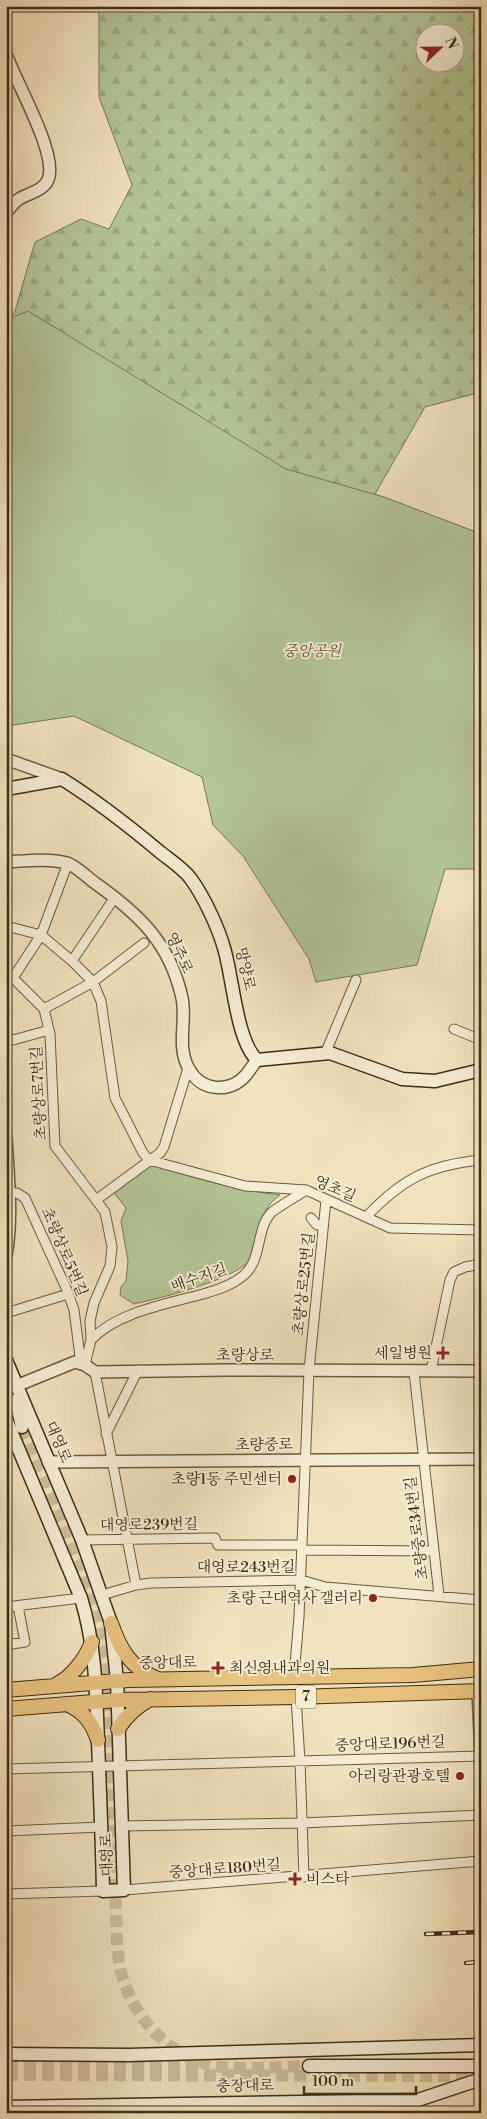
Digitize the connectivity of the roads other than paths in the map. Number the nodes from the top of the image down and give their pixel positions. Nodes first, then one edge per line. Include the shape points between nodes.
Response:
1 (6, 54) edge
2 (6, 213) edge
3 (6, 759) edge
4 (62, 779) junction
5 (6, 789) edge
6 (6, 862) edge
7 (68, 863) junction
8 (115, 897) junction
9 (6, 926) edge
10 (41, 935) junction
11 (144, 943) dead end
12 (72, 961) junction
13 (9, 976) edge
14 (356, 980) dead end
15 (93, 982) junction
16 (44, 1008) junction
17 (454, 1029) dead end
18 (49, 1030) junction
19 (481, 1040) edge
20 (6, 1042) edge
21 (324, 1054) junction
22 (257, 1060) junction
23 (188, 1068) junction
24 (481, 1070) edge
25 (6, 1136) edge
26 (149, 1160) junction
27 (481, 1160) edge
28 (306, 1190) junction
29 (10, 1193) junction
30 (96, 1200) junction
31 (326, 1200) junction
32 (366, 1217) junction
33 (481, 1230) edge
34 (6, 1256) edge
35 (481, 1264) edge
36 (68, 1294) junction
37 (6, 1313) edge
38 (91, 1340) junction
39 (7, 1361) edge
40 (83, 1364) junction
41 (138, 1370) junction
42 (309, 1370) junction
43 (431, 1371) junction
44 (481, 1371) edge
45 (95, 1372) junction
46 (414, 1372) junction
47 (16, 1386) junction
48 (6, 1399) edge
49 (6, 1419) edge
50 (106, 1434) junction
51 (422, 1458) junction
52 (481, 1459) edge
53 (304, 1460) junction
54 (48, 1462) junction
55 (111, 1462) junction
56 (126, 1538) junction
57 (82, 1540) junction
58 (302, 1547) junction
59 (433, 1551) junction
60 (301, 1580) junction
61 (136, 1585) junction
62 (102, 1595) junction
63 (438, 1595) junction
64 (81, 1598) junction
65 (481, 1600) edge
66 (18, 1606) junction
67 (6, 1607) edge
68 (111, 1623) junction
69 (92, 1642) junction
70 (6, 1645) edge
71 (481, 1669) edge
72 (294, 1676) junction
73 (118, 1680) junction
74 (161, 1680) junction
75 (96, 1682) junction
76 (54, 1686) junction
77 (6, 1690) edge
78 (480, 1691) edge
79 (296, 1697) junction
80 (150, 1699) junction
81 (118, 1700) junction
82 (98, 1702) junction
83 (69, 1705) junction
84 (6, 1710) edge
85 (118, 1729) junction
86 (98, 1740) junction
87 (481, 1754) edge
88 (300, 1762) junction
89 (99, 1766) junction
90 (120, 1766) junction
91 (6, 1769) edge
92 (481, 1815) edge
93 (302, 1822) junction
94 (122, 1826) junction
95 (101, 1827) junction
96 (6, 1831) edge
97 (481, 1861) edge
98 (304, 1877) junction
99 (124, 1890) junction
100 (103, 1892) junction
101 (6, 1894) edge
102 (481, 2045) edge
103 (6, 2054) edge
104 (309, 2066) tunnel mouth
105 (481, 2066) edge
106 (481, 2079) edge
107 (6, 2107) edge

1 - 2 street via 44,142 50,172 48,181 18,200
3 - 4 street
4 - 5 main road
4 - 22 main road, 망양로 via 90,796 190,878 224,946 248,1049
6 - 7 street
7 - 8 street, 영주로
7 - 10 street
8 - 12 street
8 - 23 street, 영주로 via 143,921 167,956 182,999 182,1041
9 - 10 street
10 - 12 street
10 - 13 street
11 - 15 street
12 - 15 street
13 - 16 street
14 - 21 street
15 - 16 street
15 - 26 street via 101,1001 115,1098
16 - 18 street, 초량상로7번길
17 - 19 street
18 - 20 street
18 - 30 street, 초량상로7번길 via 55,1146
21 - 22 main road
21 - 24 main road via 402,1080 435,1081
22 - 23 street via 245,1076 234,1084 219,1088 208,1087
23 - 26 street via 164,1147
25 - 29 street
26 - 28 street, 영초길 via 245,1186
26 - 30 street
27 - 32 street via 454,1163 412,1177
28 - 31 street, 영초길
28 - 38 street, 배수지길 via 271,1213 254,1261 244,1275 223,1288 150,1308 99,1331
29 - 34 street via 10,1238
29 - 36 street, 초량상로5번길 via 25,1198
30 - 38 street, 초량상로7번길 via 105,1212 112,1247 110,1266 94,1303 90,1321
31 - 32 street, 영초길
31 - 42 street, 초량상로25번길
32 - 33 street, 영초길 via 390,1228
35 - 43 street via 454,1272 450,1280
36 - 37 street
36 - 40 street, 초량상로5번길 via 74,1310
38 - 40 street, 초량상로7번길
39 - 47 main road, 대영로
39 - 48 main road via 22,1427
40 - 45 street
40 - 47 street via 75,1362
41 - 42 street, 초량상로
41 - 45 street, 초량상로
41 - 50 street
42 - 46 street, 초량상로
42 - 53 street, 초량상로25번길
43 - 44 street, 초량상로
43 - 46 street, 초량상로
45 - 50 street
46 - 51 street, 초량중로34번길
47 - 54 main road, 대영로
49 - 64 main road, 대영로
50 - 55 street
51 - 52 street, 초량중로
51 - 53 street, 초량중로
51 - 59 street, 초량중로34번길
53 - 55 street, 초량중로
53 - 58 street, 초량상로25번길
54 - 55 street, 초량중로
54 - 57 main road, 대영로
55 - 56 street
56 - 57 street, 대영로239번길
56 - 58 street, 대영로239번길 via 215,1538 218,1545
56 - 61 street
57 - 62 main road, 대영로
58 - 59 street, 대영로239번길
58 - 60 street, 초량상로25번길
59 - 63 street, 초량중로34번길
60 - 61 street, 대영로243번길
60 - 63 street, 대영로243번길 via 325,1587
60 - 72 street, 초량상로25번길
61 - 62 street, 대영로243번길
62 - 68 main road, 대영로
63 - 65 street, 대영로243번길
64 - 66 street
64 - 69 main road, 대영로
66 - 67 street
66 - 70 street via 25,1642
68 - 73 main road, 대영로
68 - 74 main road via 119,1646 130,1661 148,1675
69 - 75 main road, 대영로
69 - 76 main road via 66,1679
71 - 72 main road, 중앙대로 / 7 via 413,1675
72 - 74 main road, 중앙대로 / 7
73 - 74 main road, 중앙대로 / 7
73 - 75 main road, 중앙대로 / 7
73 - 81 main road, 대영로
75 - 76 main road, 중앙대로 / 7
75 - 82 main road, 대영로
76 - 77 main road, 중앙대로 / 7
78 - 79 main road, 7
78 - 87 street, 중앙대로196번길
79 - 80 main road, 7
79 - 88 street, 중앙대로180번길
80 - 81 main road, 7
80 - 85 main road via 132,1712
81 - 82 main road, 7
81 - 85 main road, 대영로
82 - 83 main road, 7
82 - 86 main road, 대영로
83 - 84 main road, 7
83 - 86 main road via 92,1723
85 - 90 main road, 대영로
86 - 89 main road, 대영로
87 - 88 street, 중앙대로196번길
88 - 90 street
88 - 93 street, 중앙대로180번길
89 - 90 street
89 - 91 street
89 - 95 main road, 대영로
90 - 94 main road, 대영로
92 - 93 street
93 - 94 street
93 - 98 street, 중앙대로180번길
94 - 99 main road, 대영로
95 - 96 street
95 - 100 main road, 대영로
97 - 98 street
98 - 99 street, 중앙대로180번길
99 - 100 main road, 대영로
100 - 101 street
102 - 103 main road via 129,2055
104 - 105 main road
106 - 107 main road, 충장대로 via 418,2100

